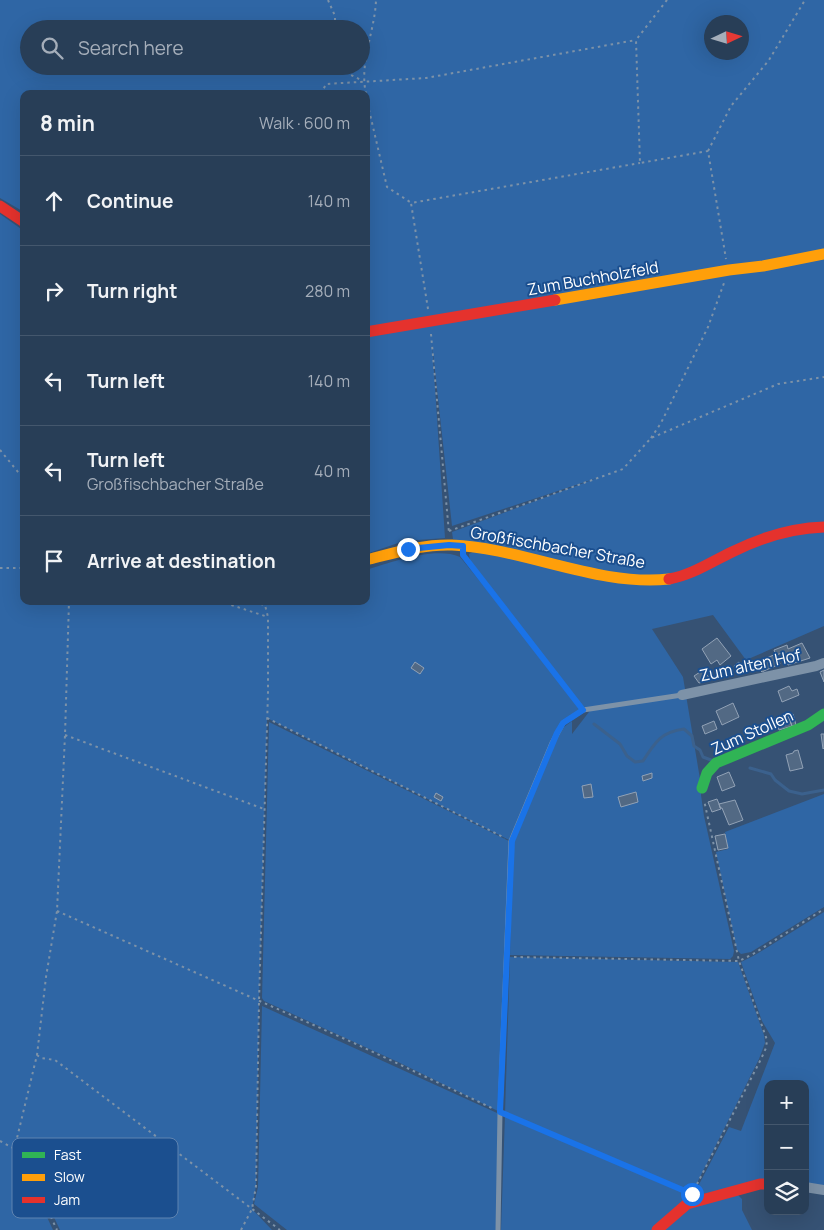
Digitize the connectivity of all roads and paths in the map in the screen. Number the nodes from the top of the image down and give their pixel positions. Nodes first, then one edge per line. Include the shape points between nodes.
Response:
1 (328, 0) edge
2 (376, 0) edge
3 (667, 0) edge
4 (804, 0) edge
5 (335, 20) edge
6 (636, 40) junction
7 (370, 42) edge
8 (351, 75) edge
9 (364, 75) edge
10 (363, 81) junction
11 (323, 90) edge
12 (365, 90) edge
13 (370, 114) edge
14 (708, 151) junction
15 (640, 164) junction
16 (411, 203) junction
17 (0, 206) edge
18 (20, 219) edge
19 (824, 254) edge
20 (729, 270) junction
21 (430, 321) junction
22 (370, 331) edge
23 (824, 377) edge
24 (651, 438) junction
25 (0, 450) edge
26 (20, 474) edge
27 (824, 526) edge
28 (463, 546) junction
29 (370, 559) edge
30 (0, 568) edge
31 (20, 568) edge
32 (69, 605) edge
33 (232, 605) edge
34 (265, 605) edge
35 (268, 616) junction
36 (824, 663) edge
37 (682, 695) joint
38 (583, 710) junction
39 (824, 714) edge
40 (266, 718) junction
41 (65, 735) junction
42 (702, 788) joint
43 (264, 810) junction
44 (512, 841) junction
45 (824, 909) edge
46 (57, 911) junction
47 (506, 957) junction
48 (739, 961) junction
49 (258, 1001) junction
50 (37, 1055) junction
51 (500, 1112) junction
52 (17, 1138) edge
53 (158, 1138) edge
54 (0, 1142) edge
55 (12, 1148) edge
56 (178, 1153) edge
57 (764, 1184) edge
58 (809, 1188) edge
59 (824, 1190) edge
60 (252, 1209) junction
61 (52, 1218) edge
62 (57, 1230) edge
63 (241, 1230) edge
64 (280, 1230) edge
65 (498, 1230) edge
66 (657, 1230) edge

1 - 5 path
2 - 7 path
3 - 6 path
4 - 14 path via 769,60 731,106
6 - 10 path via 426,78
6 - 15 path
8 - 10 path
9 - 10 path
10 - 11 path via 326,84
10 - 12 path
13 - 16 path via 387,187
14 - 15 path
14 - 20 path
15 - 16 path
16 - 21 path
17 - 18 street
19 - 20 street, Zum Buchholzfeld
20 - 21 street, Zum Buchholzfeld
20 - 24 path via 708,327
21 - 22 street, Zum Buchholzfeld
21 - 24 path via 449,531 623,469
23 - 24 path via 778,384
25 - 26 path
27 - 28 street, Großfischbacher Straße via 778,532 689,574 651,580 628,580
28 - 29 street, Großfischbacher Straße via 408,549
28 - 38 path via 463,555
30 - 31 path
32 - 41 path
33 - 35 path
34 - 35 path
35 - 40 path
36 - 37 street, Zum alten Hof
37 - 38 lane
38 - 44 lane via 563,723 557,733
39 - 42 street, Zum Stollen via 808,725 716,763 707,773
40 - 43 path
40 - 44 path
41 - 43 path
41 - 46 path
42 - 48 path
43 - 49 path
44 - 47 lane
45 - 48 path
46 - 49 path
46 - 50 path
47 - 48 path
47 - 51 lane
48 - 51 path via 767,1040 766,1048 692,1194
49 - 51 path
49 - 60 path via 256,1186
50 - 52 path
50 - 53 path via 55,1060
51 - 65 lane
54 - 55 path
56 - 60 path
57 - 66 street via 687,1204
58 - 59 street
60 - 63 path
60 - 64 path
61 - 62 path

